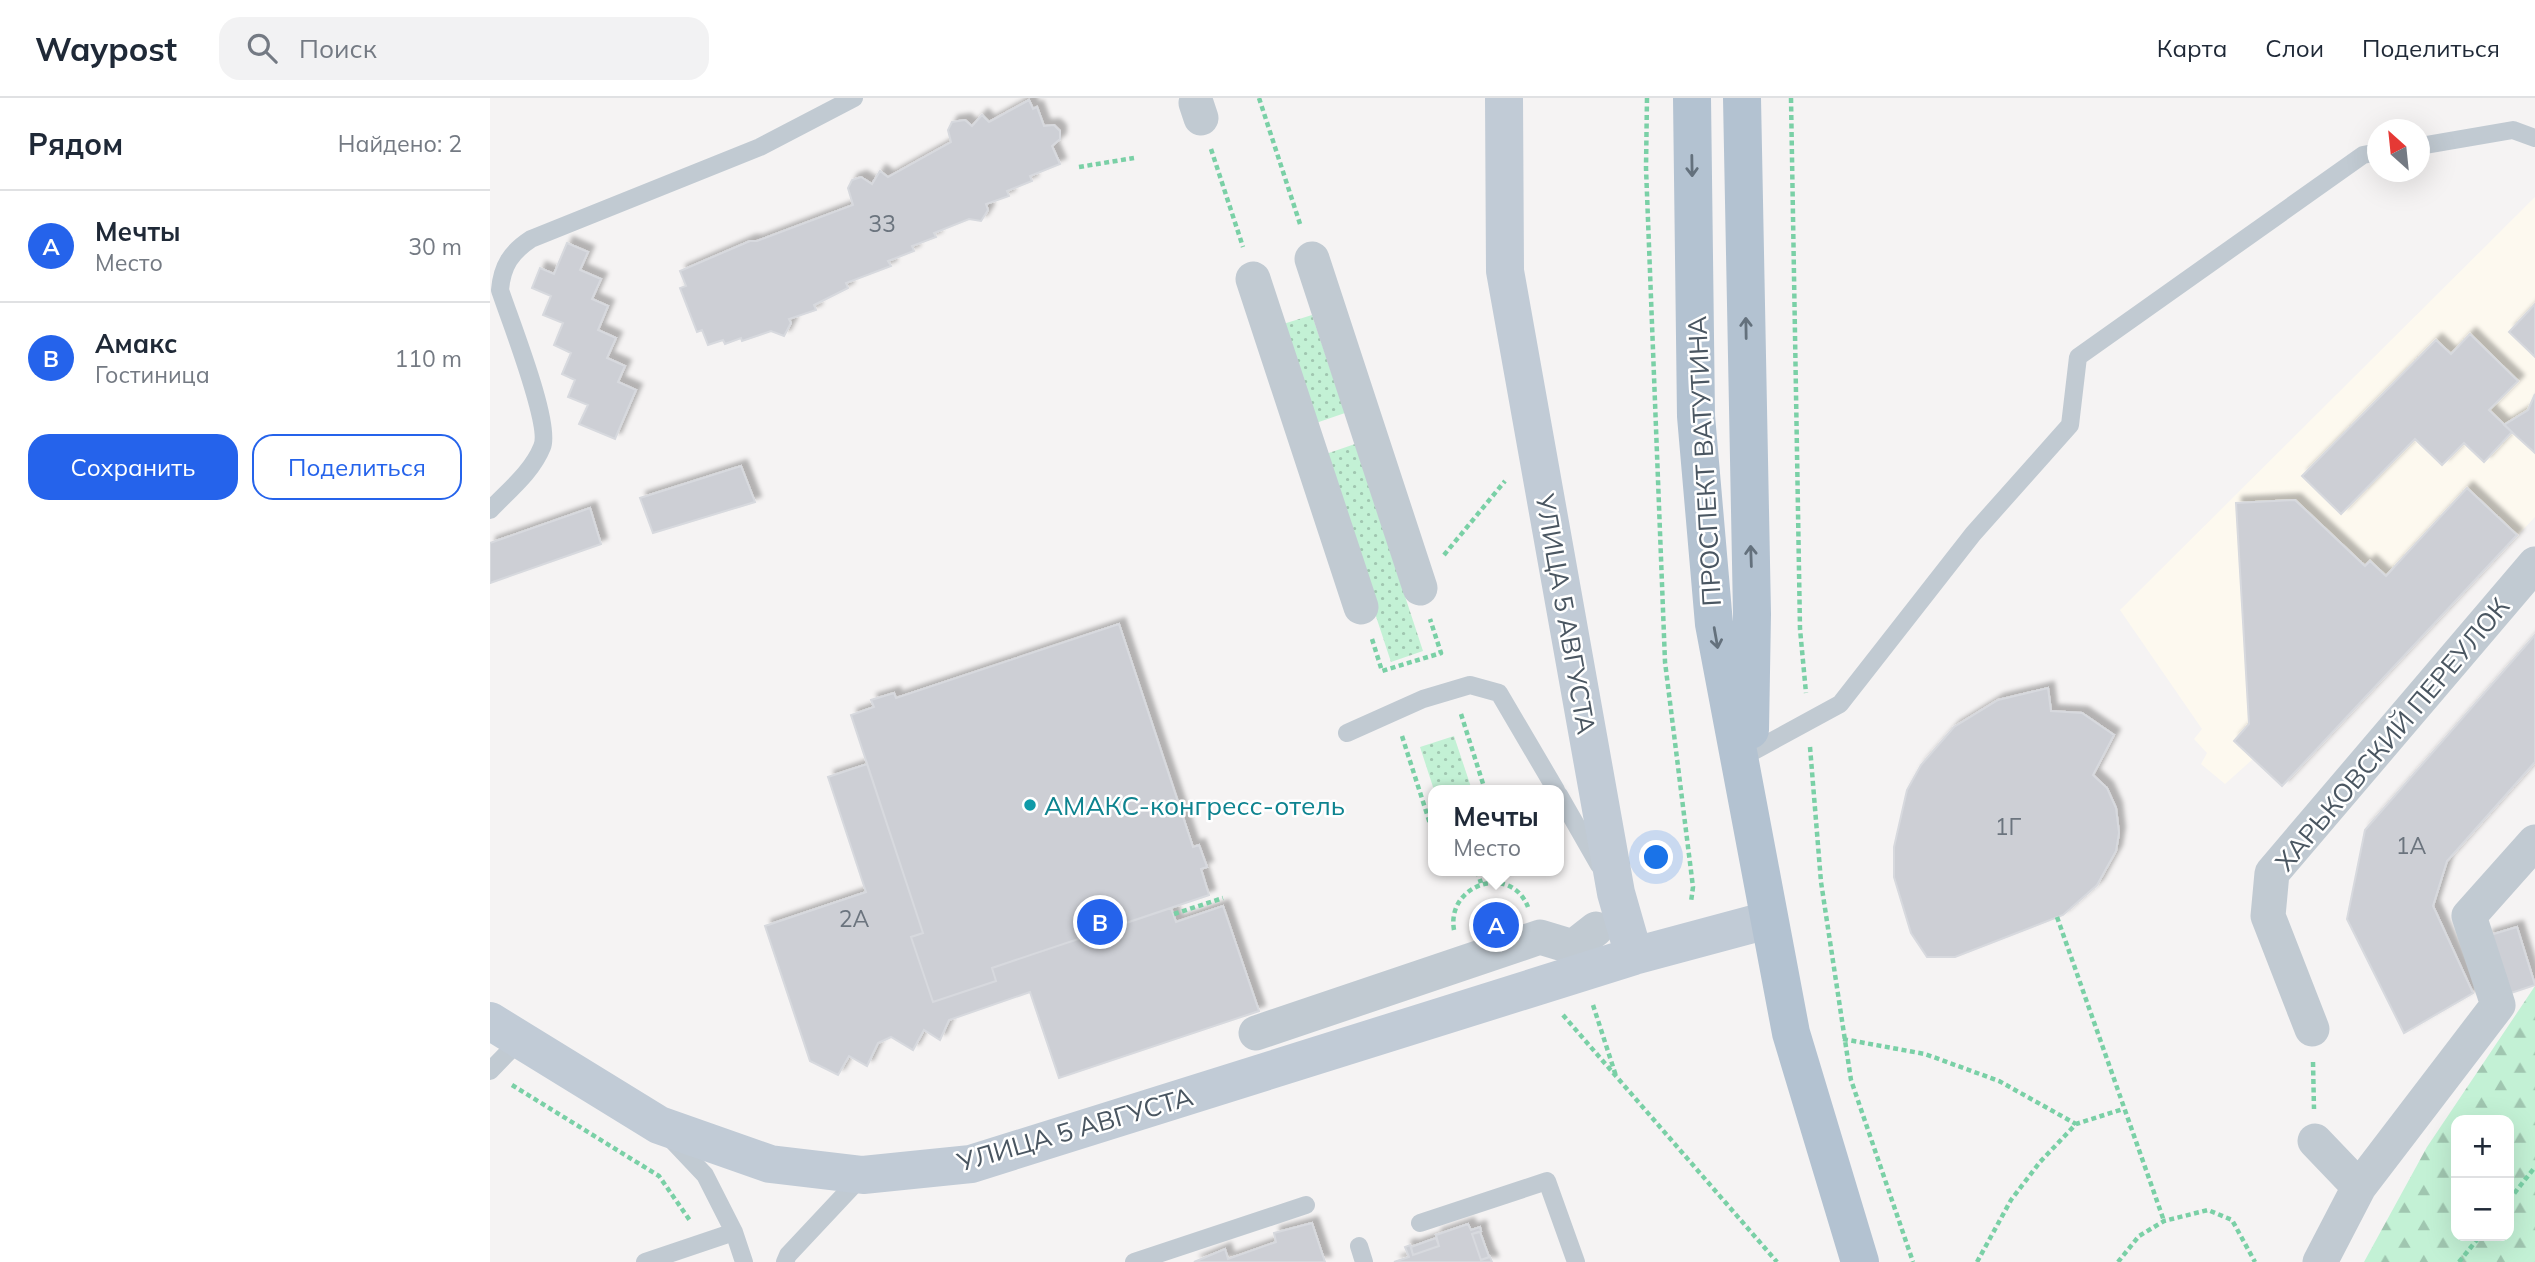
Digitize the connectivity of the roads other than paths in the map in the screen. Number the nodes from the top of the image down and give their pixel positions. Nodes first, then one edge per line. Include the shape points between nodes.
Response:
1 (854, 98) edge
2 (1504, 98) edge
3 (1692, 98) edge
4 (1742, 98) edge
5 (2535, 138) edge
6 (2430, 144) edge
7 (2367, 154) edge
8 (1312, 259) road end
9 (1254, 279) road end
10 (490, 510) edge
11 (2535, 564) edge
12 (1419, 587) road end
13 (1361, 607) dead end
14 (1347, 733) dead end
15 (1750, 753) junction
16 (1553, 785) edge
17 (1564, 804) edge
18 (1749, 820) junction
19 (2535, 842) edge
20 (1616, 893) junction
21 (1768, 920) junction
22 (1582, 951) junction
23 (1634, 956) junction
24 (2312, 1029) road end
25 (505, 1030) edge
26 (1256, 1034) dead end
27 (496, 1074) edge
28 (659, 1125) junction
29 (2315, 1142) road end
30 (863, 1175) junction
31 (2359, 1187) junction
32 (1306, 1205) dead end
33 (1420, 1223) dead end
34 (734, 1232) junction
35 (645, 1262) edge
36 (744, 1262) edge
37 (785, 1262) edge
38 (1134, 1262) edge
39 (1576, 1262) edge
40 (1860, 1262) edge
41 (2320, 1262) edge

1 - 10 lane via 760,148 531,239 513,253 501,275 500,290 543,421 544,444 530,469
2 - 20 street, УЛИЦА 5 АВГУСТА via 1505,271
3 -> 18 main road, ПРОСПЕКТ ВАТУТИНА via 1696,416 1714,624
15 -> 4 main road, ПРОСПЕКТ ВАТУТИНА via 1752,614
5 - 6 lane via 2513,130
7 - 15 lane via 2078,357 2070,425 1973,534 1840,704
8 - 12 street
9 - 13 street
11 - 24 street, ХАРЬКОВСКИЙ ПЕРЕУЛОК via 2272,873 2268,916
14 - 16 lane via 1423,699 1470,685 1499,693
15 - 18 main road, ПРОСПЕКТ ВАТУТИНА
17 - 20 lane
18 - 21 main road, ПРОСПЕКТ ВАТУТИНА
19 - 31 street via 2469,916 2498,1005
20 - 23 street, УЛИЦА 5 АВГУСТА
21 - 23 street, УЛИЦА 5 АВГУСТА
21 - 40 main road, ПРОСПЕКТ ВАТУТИНА via 1791,1032
22 - 23 street, УЛИЦА 5 АВГУСТА
22 - 26 street via 1535,925
22 - 30 street, УЛИЦА 5 АВГУСТА via 971,1164
25 - 27 lane
25 - 28 street, УЛИЦА 5 АВГУСТА
28 - 30 street, УЛИЦА 5 АВГУСТА via 770,1164
28 - 34 lane via 705,1175
29 - 31 street
30 - 37 lane
31 - 41 street
32 - 38 lane
33 - 39 lane via 1547,1181
34 - 35 lane
34 - 36 lane

